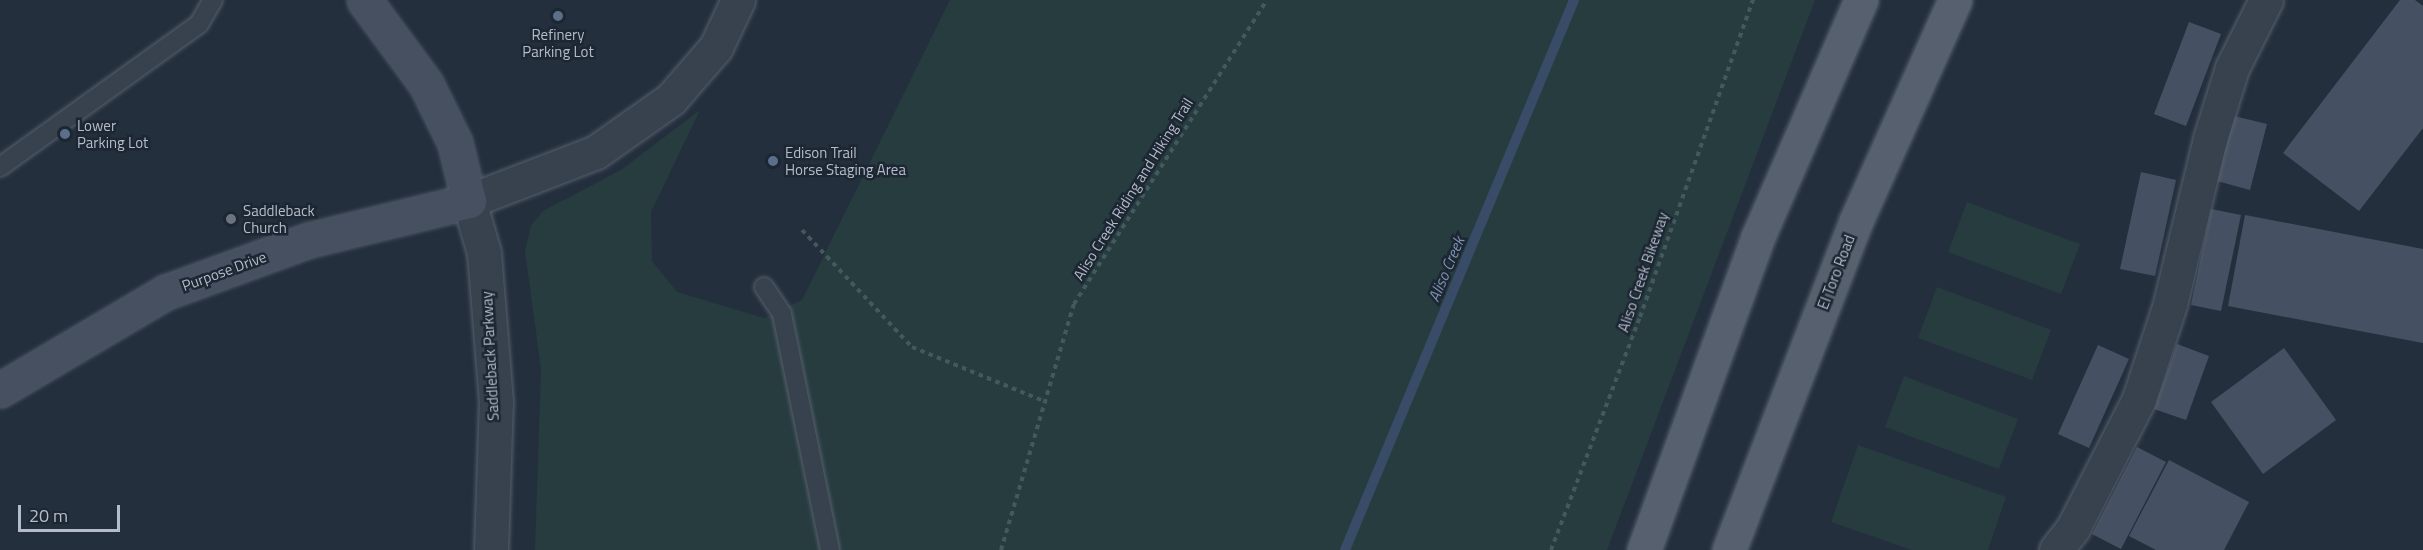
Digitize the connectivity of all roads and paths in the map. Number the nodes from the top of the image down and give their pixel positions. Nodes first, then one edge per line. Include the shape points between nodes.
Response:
1 (213, 0) edge
2 (364, 0) edge
3 (738, 0) edge
4 (1267, 0) edge
5 (1753, 0) edge
6 (1861, 0) edge
7 (1955, 0) edge
8 (2266, 0) edge
9 (0, 167) edge
10 (469, 201) junction
11 (802, 230) dead end
12 (764, 287) dead end
13 (0, 390) edge
14 (1046, 402) junction
15 (491, 550) edge
16 (830, 550) edge
17 (1001, 550) edge
18 (1551, 550) edge
19 (1644, 550) edge
20 (1729, 550) edge
21 (2056, 550) edge

1 - 9 lane via 199,24
2 - 10 main road, Saddleback Parkway via 426,84 455,142
3 - 10 street via 717,47 671,99 596,152
4 - 14 path, Aliso Creek Riding and Hiking Trail via 1074,304
5 - 18 path, Aliso Creek Bikeway via 1640,317
6 - 19 main road via 1757,239
7 - 20 main road, El Toro Road via 1856,221
8 - 21 street via 2232,68 2170,304 2139,399 2073,528
10 - 13 main road, Purpose Drive via 309,240 166,292
10 - 15 street, Saddleback Parkway via 484,253 496,402
11 - 14 path via 912,347
12 - 16 lane via 782,314
14 - 17 path, Aliso Creek Riding and Hiking Trail

